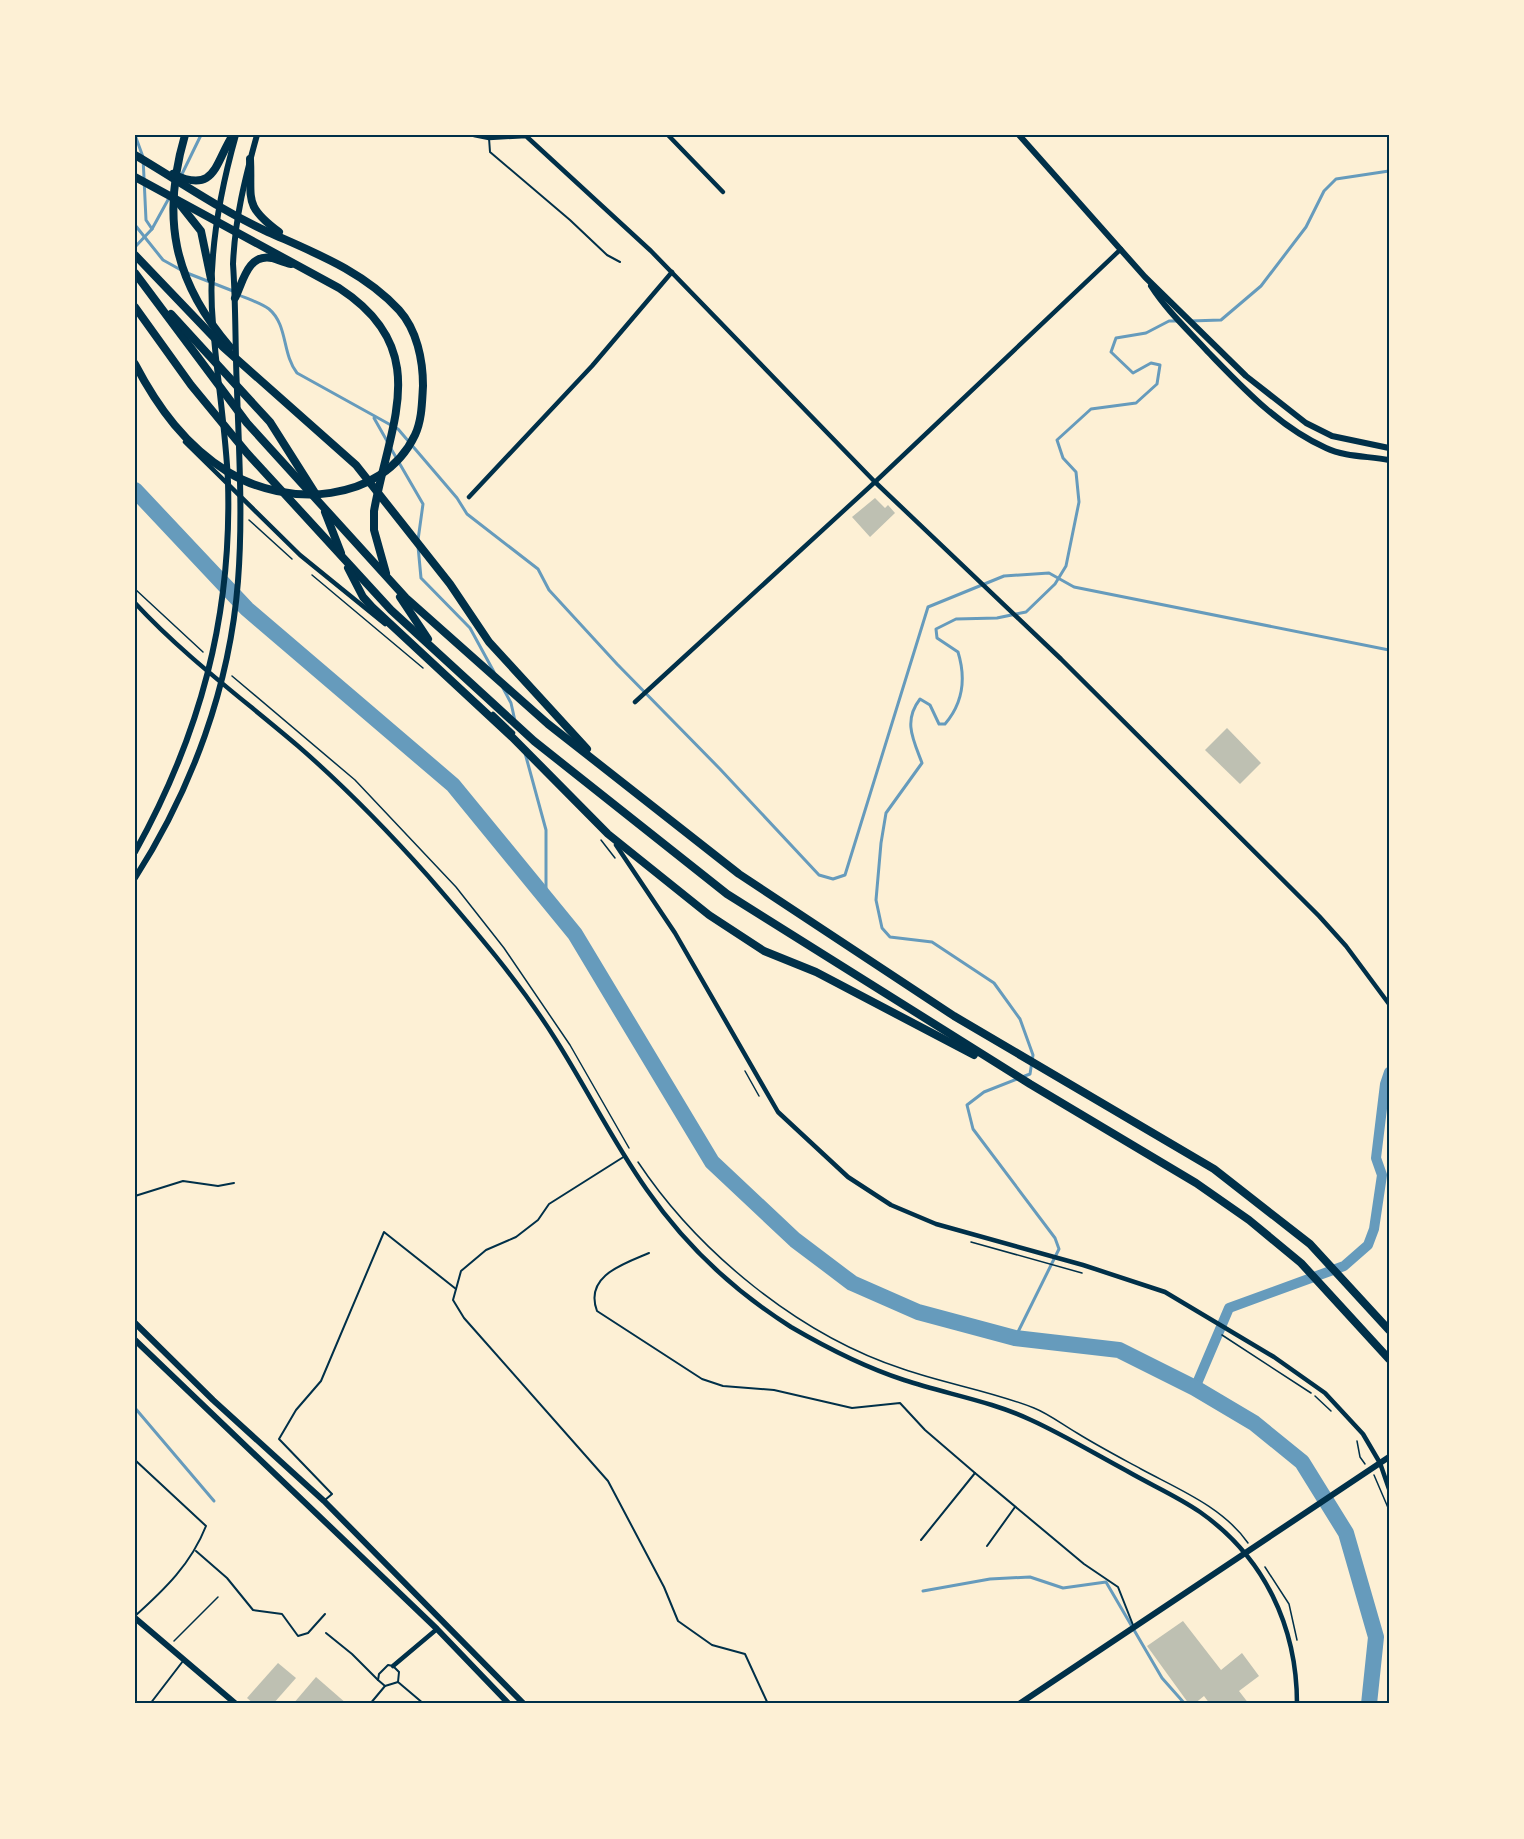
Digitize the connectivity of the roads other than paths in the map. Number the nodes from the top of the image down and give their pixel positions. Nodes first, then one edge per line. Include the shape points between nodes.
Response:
1 (185, 135) edge
2 (235, 135) edge
3 (257, 135) edge
4 (474, 135) edge
5 (668, 135) edge
6 (1019, 135) edge
7 (526, 136) edge
8 (489, 138) junction
9 (135, 155) edge
10 (250, 159) junction
11 (156, 168) junction
12 (135, 177) edge
13 (723, 192) dead end
14 (174, 197) junction
15 (220, 205) junction
16 (237, 214) junction
17 (218, 219) junction
18 (234, 229) junction
19 (286, 238) junction
20 (1121, 249) junction
21 (135, 255) edge
22 (620, 262) dead end
23 (296, 265) junction
24 (135, 271) edge
25 (672, 272) junction
26 (1145, 277) junction
27 (211, 279) junction
28 (235, 298) junction
29 (135, 307) edge
30 (135, 366) edge
31 (260, 381) junction
32 (1389, 448) edge
33 (1389, 460) edge
34 (875, 482) junction
35 (469, 497) dead end
36 (135, 603) edge
37 (462, 691) junction
38 (635, 702) dead end
39 (606, 769) junction
40 (135, 852) edge
41 (135, 878) edge
42 (1389, 1004) edge
43 (1030, 1084) junction
44 (626, 1156) junction
45 (234, 1183) dead end
46 (135, 1196) edge
47 (649, 1253) dead end
48 (456, 1288) junction
49 (135, 1323) edge
50 (1389, 1330) edge
51 (135, 1340) edge
52 (1389, 1359) edge
53 (1389, 1457) edge
54 (135, 1460) edge
55 (1380, 1463) junction
56 (975, 1473) junction
57 (1389, 1490) edge
58 (324, 1501) junction
59 (1016, 1507) junction
60 (921, 1540) dead end
61 (987, 1546) dead end
62 (196, 1551) junction
63 (1244, 1551) junction
64 (325, 1614) dead end
65 (135, 1617) edge
66 (1134, 1627) junction
67 (437, 1629) junction
68 (326, 1633) dead end
69 (184, 1659) junction
70 (393, 1666) junction
71 (378, 1680) junction
72 (398, 1682) junction
73 (385, 1686) junction
74 (228, 1701) edge
75 (1027, 1702) edge
76 (150, 1704) edge
77 (236, 1704) edge
78 (370, 1704) edge
79 (424, 1704) edge
80 (509, 1704) edge
81 (524, 1704) edge
82 (768, 1704) edge
83 (1019, 1704) edge
84 (1297, 1704) edge

1 - 31 highway via 172,206 179,263 210,322
2 - 11 highway via 217,168 205,179 194,181
2 - 15 street
3 - 10 street
4 - 8 street
5 - 13 street
6 - 20 street
7 - 8 street
7 - 25 street
8 - 22 lane via 490,152 607,255
9 - 11 highway
10 - 16 street
10 - 19 highway via 250,199 254,210
11 - 15 highway
12 - 14 highway
14 - 17 highway
14 - 27 highway via 201,231
15 - 16 highway
15 - 17 street
16 - 18 street
16 - 19 highway
17 - 18 highway
17 - 27 street
18 - 23 highway
18 - 28 street
19 - 30 highway via 359,274 401,312 418,346 423,367 422,403 414,436 387,469 342,491 303,495 256,484 230,473 177,431
20 - 26 street
20 - 34 street
21 - 31 highway
23 - 28 highway via 270,258 255,261
23 - 37 highway via 363,305 386,331 396,356 398,400 374,511 374,531 384,569
24 - 37 highway via 256,405 293,455 320,501 363,597
24 - 39 highway via 247,423 406,598 548,724
25 - 34 street
25 - 35 street via 592,366
26 - 32 street via 1246,376 1306,423 1332,436
26 - 33 street via 1163,304 1254,399 1293,430 1326,448
27 - 40 street via 228,479 228,531 219,627 201,702 165,796
28 - 41 street via 241,502 238,581 229,647 213,708 177,802
29 - 43 highway via 191,385 391,610 534,741 727,894
30 - 55 street via 176,431 228,487 300,555 506,724 579,801 620,849 675,933 778,1112 848,1177 891,1205 936,1224 1165,1292 1274,1357 1325,1393 1358,1428
31 - 39 highway via 356,465 450,584 489,642
34 - 38 street
34 - 42 street via 1061,659 1319,916
36 - 44 street via 184,652 340,783 424,872 528,999
37 - 43 highway via 608,834 709,915 764,951 816,972
39 - 50 highway via 739,874 924,997 1214,1169 1310,1244
43 - 52 highway via 1249,1220 1301,1263
44 - 48 lane via 549,1204 538,1220 516,1237 486,1250 461,1271
44 - 63 street via 669,1221 712,1266 791,1327 868,1368 1031,1419 1197,1509
45 - 46 lane via 218,1186 183,1181
47 - 56 lane via 614,1268 596,1285 593,1300 597,1311 702,1379 723,1386 774,1390 852,1408 900,1403
48 - 58 lane via 384,1232 321,1381 296,1410 279,1439 332,1494
48 - 82 lane via 453,1300 464,1318 608,1481 678,1621 712,1645 745,1654
49 - 58 street
51 - 67 street
53 - 55 street
54 - 62 lane via 206,1526
55 - 57 street
55 - 63 street
56 - 59 lane
56 - 60 lane
58 - 81 street
59 - 61 lane
59 - 66 lane via 1118,1587
62 - 64 lane via 227,1578 253,1610 282,1614 298,1636 308,1633
62 - 65 lane via 168,1586
63 - 66 street
63 - 84 street via 1279,1602 1289,1632
65 - 69 street
66 - 75 street
67 - 70 street
67 - 80 street
68 - 71 lane
69 - 74 street
69 - 76 lane
70 - 71 lane via 388,1665
70 - 72 lane via 399,1672
71 - 73 lane
72 - 73 lane
72 - 79 lane
73 - 78 lane
74 - 77 street
75 - 83 street

